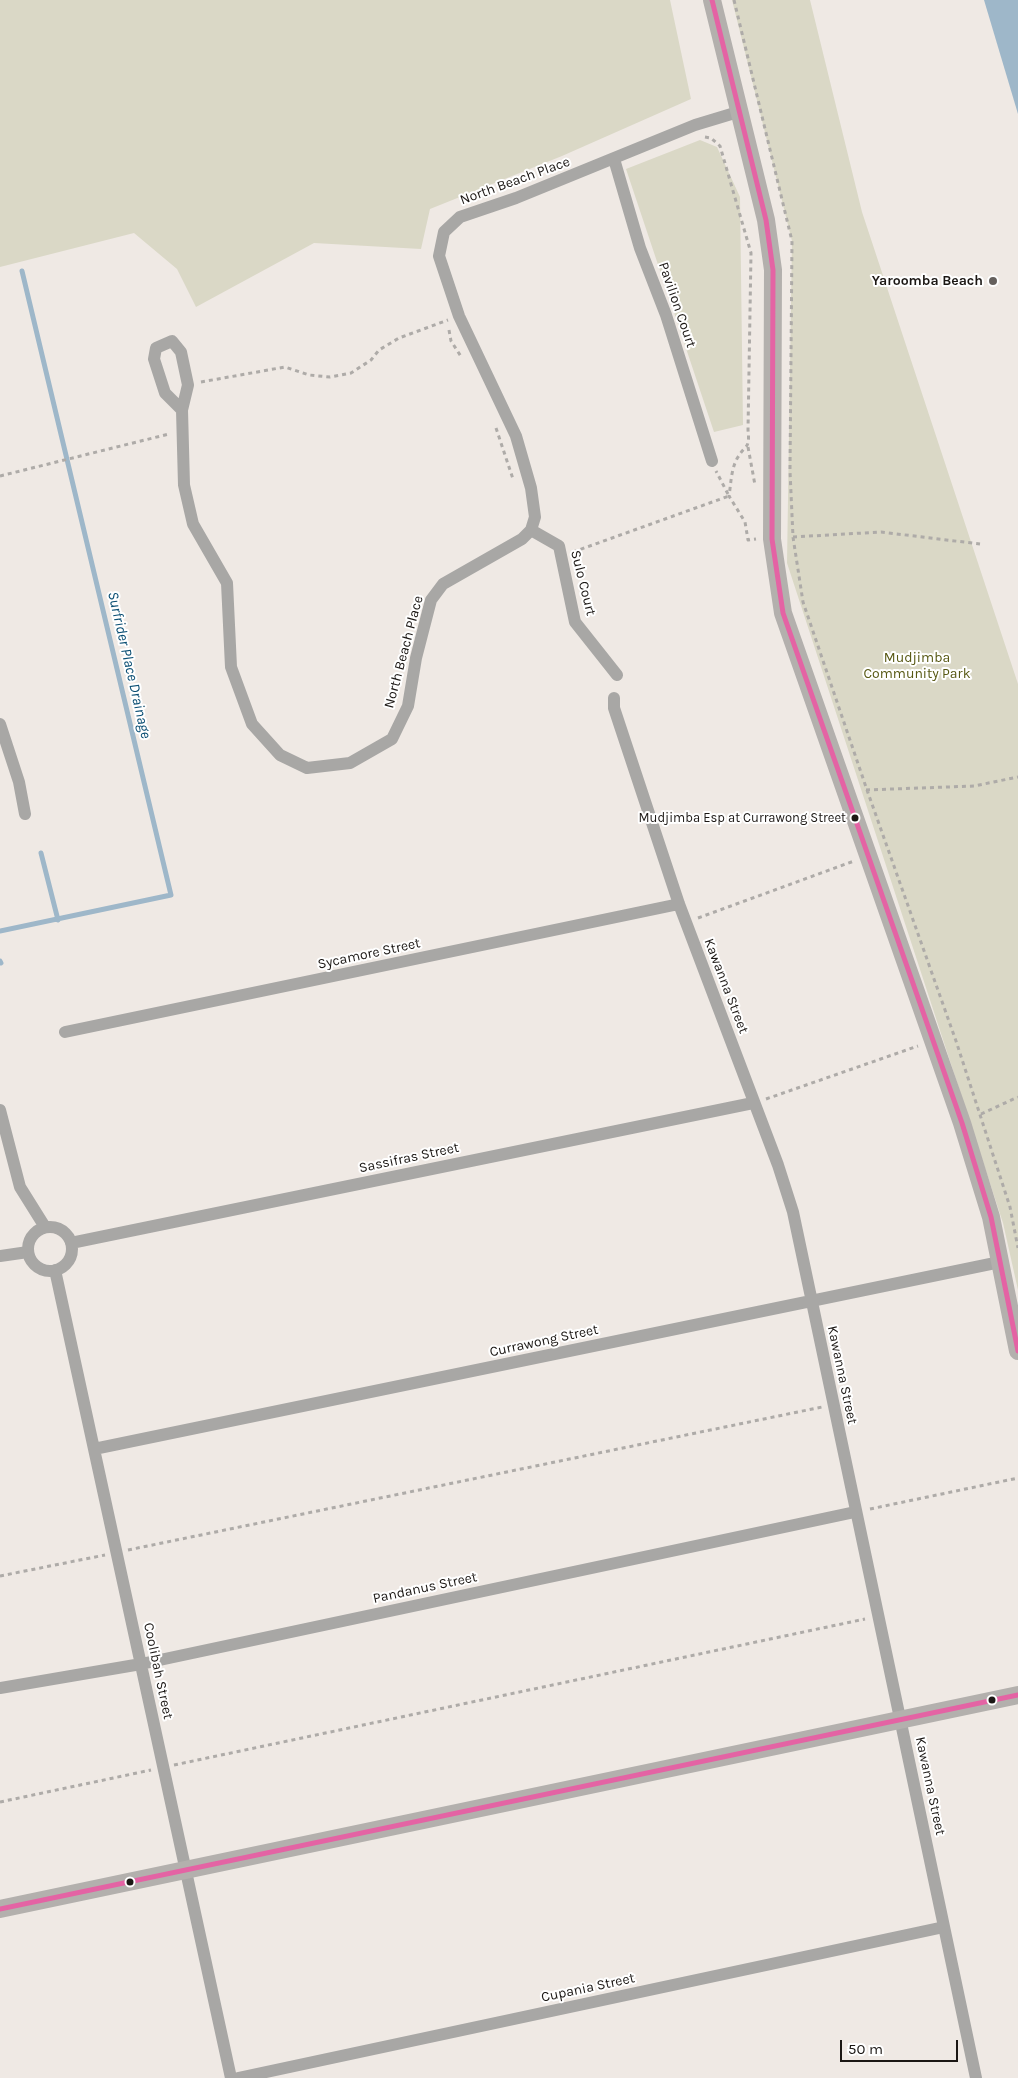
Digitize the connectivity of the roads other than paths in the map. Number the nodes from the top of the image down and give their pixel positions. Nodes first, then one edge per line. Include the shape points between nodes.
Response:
1 (712, 0) edge
2 (738, 112) junction
3 (614, 159) junction
4 (182, 410) junction
5 (712, 462) road end
6 (531, 530) junction
7 (617, 676) dead end
8 (614, 698) dead end
9 (0, 724) edge
10 (25, 814) dead end
11 (679, 904) junction
12 (65, 1032) dead end
13 (754, 1103) junction
14 (0, 1110) edge
15 (45, 1227) junction
16 (71, 1243) junction
17 (28, 1252) junction
18 (0, 1256) edge
19 (1000, 1262) junction
20 (54, 1270) junction
21 (812, 1301) junction
22 (1018, 1352) edge
23 (94, 1448) junction
24 (856, 1512) junction
25 (141, 1664) junction
26 (0, 1688) edge
27 (1018, 1695) edge
28 (901, 1720) junction
29 (186, 1870) junction
30 (0, 1909) edge
31 (944, 1926) junction
32 (231, 2078) edge
33 (238, 2078) edge
34 (976, 2078) edge

1 - 2 street
2 - 3 street, North Beach Place via 695,125
2 - 19 street via 766,220 773,270 765,539 783,613 962,1123 991,1217
3 - 5 street, Pavilion Court via 640,248 666,315
3 - 6 street, North Beach Place via 460,217 444,232 439,256 452,318 516,436 531,488 534,518
4 - 4 street, North Beach Place via 165,394 154,359 156,348 172,341 181,352 188,384
4 - 6 street, North Beach Place via 184,485 193,524 227,583 231,667 252,724 280,755 307,768 350,763 392,738 408,706 431,600 443,584 522,539
6 - 7 street, Sulo Court via 559,546 575,622
8 - 11 street, Kawanna Street via 614,708
9 - 10 street via 19,782
11 - 12 street, Sycamore Street
11 - 13 street, Kawanna Street
13 - 16 street, Sassifras Street
13 - 21 street, Kawanna Street via 793,1212
14 - 15 street via 20,1187
15 - 16 street via 60,1229
15 - 17 street via 31,1237
16 - 20 street via 70,1258
17 - 18 street
17 - 20 street via 33,1264
19 - 21 street, Currawong Street
19 - 22 street
20 - 23 street, Coolibah Street
21 - 23 street, Currawong Street
21 - 24 street, Kawanna Street
23 - 25 street, Coolibah Street
24 - 25 street, Pandanus Street
24 - 28 street, Kawanna Street
25 - 26 street, Pandanus Street
25 - 29 street, Coolibah Street
27 - 28 street
28 - 29 street
28 - 31 street, Kawanna Street
29 - 30 street
29 - 32 street, Coolibah Street
31 - 33 street, Cupania Street
31 - 34 street, Kawanna Street

